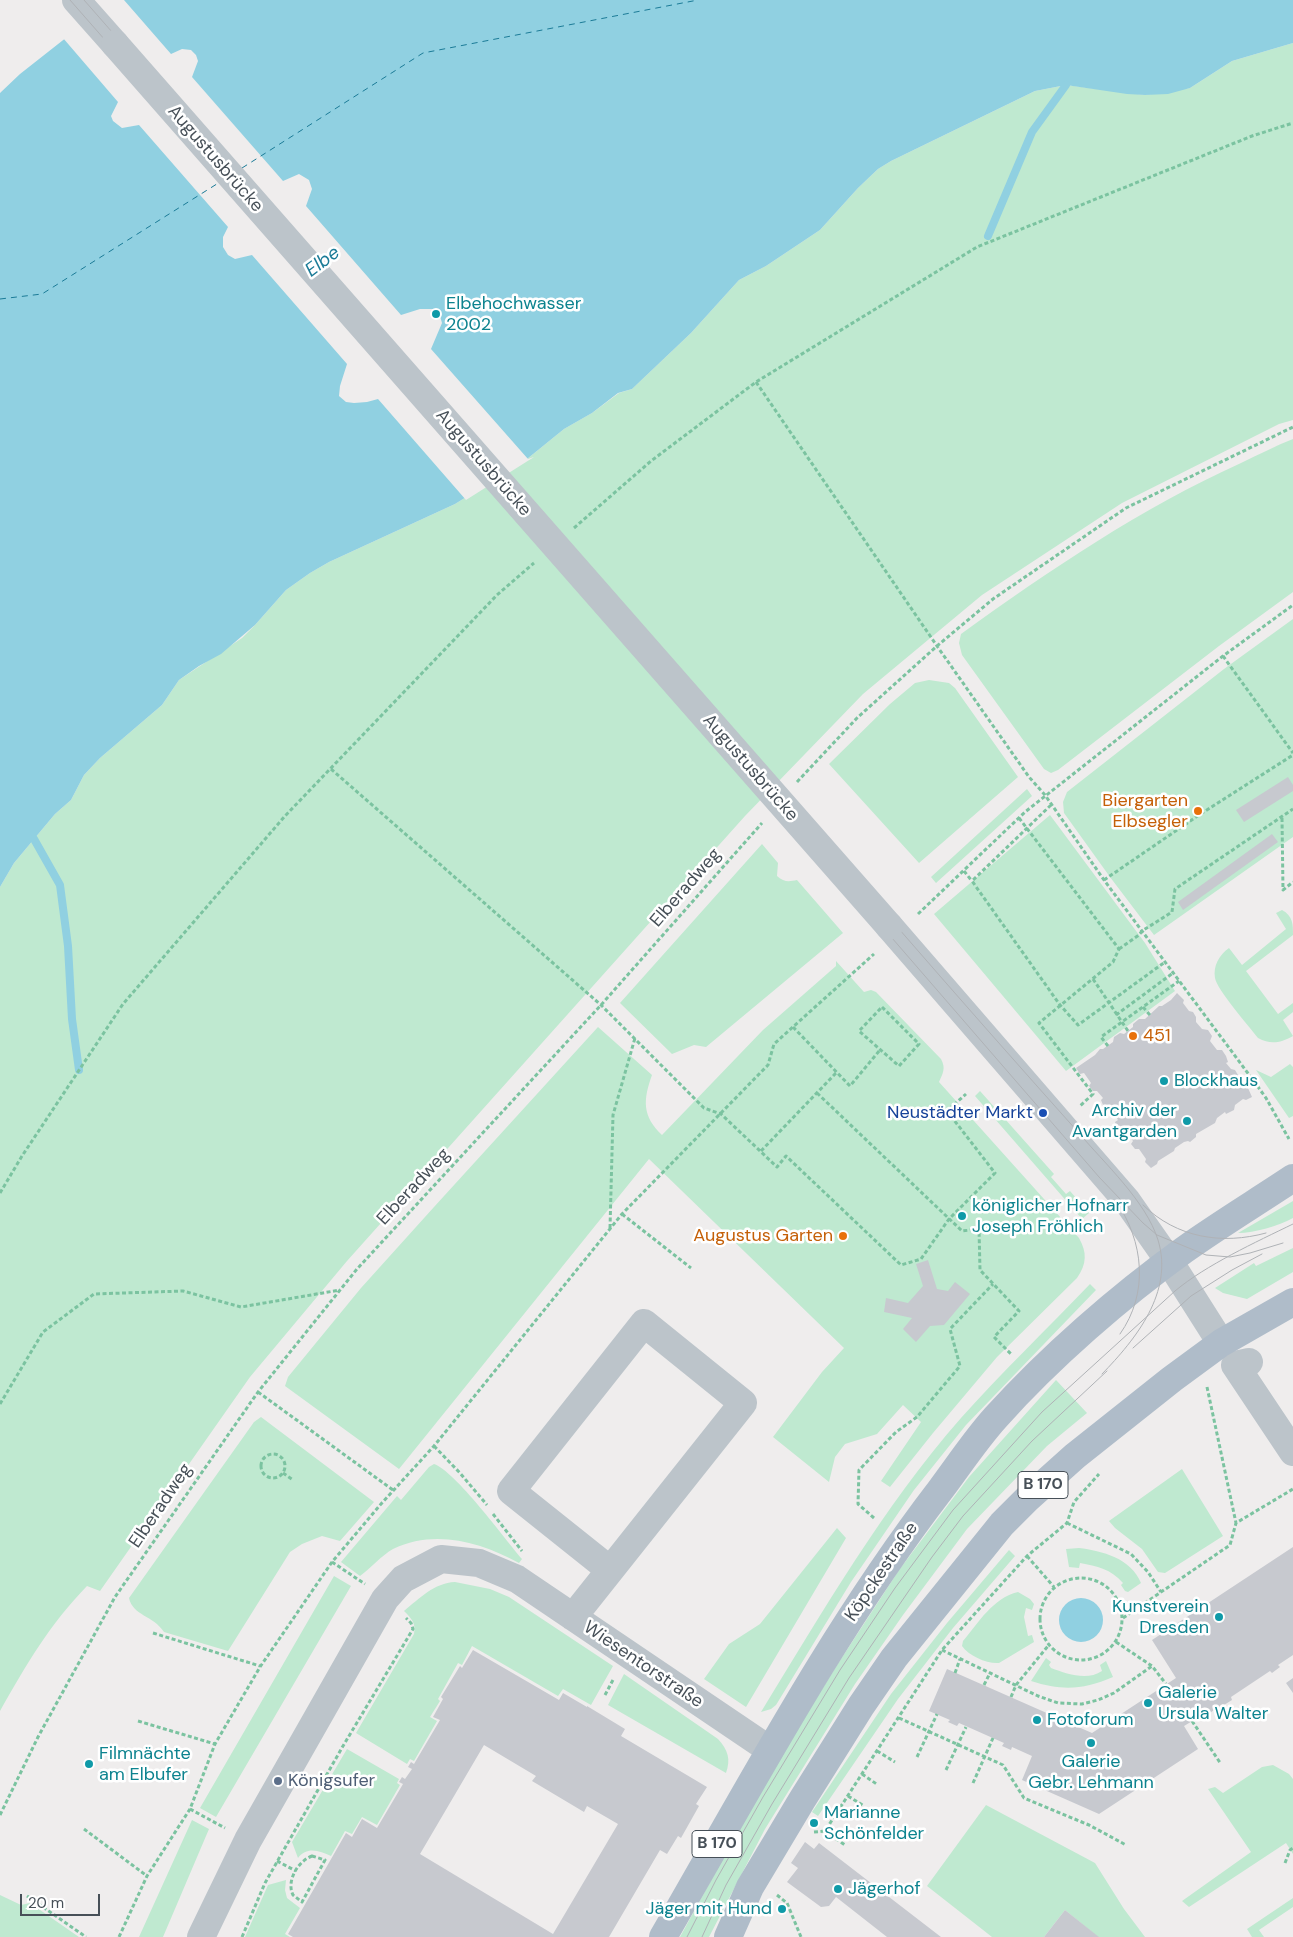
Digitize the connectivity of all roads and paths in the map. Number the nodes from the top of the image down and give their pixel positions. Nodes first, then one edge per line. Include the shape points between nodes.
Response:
1 (76, 0) edge
2 (1293, 123) edge
3 (756, 382) junction
4 (1293, 427) edge
5 (570, 531) dead end
6 (541, 557) dead end
7 (1293, 605) edge
8 (937, 646) junction
9 (1223, 656) junction
10 (1293, 754) edge
11 (331, 769) junction
12 (792, 789) dead end
13 (1046, 795) junction
14 (1051, 805) junction
15 (1293, 809) edge
16 (1282, 817) junction
17 (766, 818) dead end
18 (1019, 818) junction
19 (1026, 828) junction
20 (964, 871) junction
21 (1104, 880) junction
22 (972, 881) junction
23 (1293, 882) edge
24 (918, 914) dead end
25 (1142, 931) junction
26 (1119, 949) junction
27 (874, 954) dead end
28 (1165, 962) junction
29 (1173, 973) junction
30 (1093, 979) junction
31 (1179, 981) junction
32 (1108, 1003) junction
33 (601, 1005) junction
34 (1060, 1005) junction
35 (1143, 1007) junction
36 (1116, 1015) junction
37 (1150, 1015) dead end
38 (1122, 1022) junction
39 (793, 1028) junction
40 (1128, 1031) dead end
41 (635, 1038) junction
42 (1108, 1046) dead end
43 (880, 1050) junction
44 (836, 1073) junction
45 (817, 1093) junction
46 (966, 1094) dead end
47 (1079, 1107) dead end
48 (721, 1114) junction
49 (1289, 1139) dead end
50 (761, 1151) junction
51 (1293, 1178) edge
52 (0, 1193) edge
53 (622, 1214) junction
54 (950, 1219) junction
55 (610, 1229) junction
56 (1169, 1261) junction
57 (691, 1268) dead end
58 (994, 1284) junction
59 (340, 1290) junction
60 (1293, 1302) edge
61 (1221, 1343) junction
62 (1011, 1354) dead end
63 (1249, 1362) dead end
64 (1199, 1390) dead end
65 (258, 1392) junction
66 (0, 1404) edge
67 (434, 1446) junction
68 (1293, 1452) edge
69 (1104, 1469) dead end
70 (283, 1473) junction
71 (293, 1480) dead end
72 (1293, 1489) edge
73 (393, 1490) junction
74 (874, 1518) dead end
75 (1067, 1523) junction
76 (1236, 1524) junction
77 (1027, 1556) junction
78 (332, 1562) junction
79 (610, 1570) junction
80 (520, 1582) junction
81 (1054, 1587) junction
82 (1161, 1592) junction
83 (385, 1599) junction
84 (573, 1617) junction
85 (1123, 1618) junction
86 (153, 1633) dead end
87 (1116, 1642) junction
88 (1048, 1646) junction
89 (942, 1650) junction
90 (960, 1659) junction
91 (260, 1666) junction
92 (1152, 1666) junction
93 (955, 1672) dead end
94 (990, 1673) junction
95 (1166, 1684) dead end
96 (984, 1685) dead end
97 (1016, 1685) junction
98 (608, 1688) dead end
99 (605, 1694) dead end
100 (1011, 1697) dead end
101 (937, 1714) dead end
102 (899, 1718) junction
103 (1192, 1720) dead end
104 (138, 1721) dead end
105 (966, 1727) dead end
106 (928, 1732) junction
107 (993, 1738) dead end
108 (214, 1744) junction
109 (958, 1744) junction
110 (770, 1750) junction
111 (877, 1751) junction
112 (984, 1756) junction
113 (916, 1757) dead end
114 (895, 1762) dead end
115 (1221, 1764) dead end
116 (946, 1770) dead end
117 (862, 1774) junction
118 (973, 1783) dead end
119 (878, 1785) dead end
120 (848, 1796) junction
121 (864, 1806) dead end
122 (190, 1809) junction
123 (0, 1815) edge
124 (213, 1822) dead end
125 (84, 1829) dead end
126 (825, 1830) junction
127 (807, 1834) dead end
128 (845, 1845) dead end
129 (1126, 1845) dead end
130 (1293, 1848) edge
131 (277, 1861) junction
132 (1286, 1863) dead end
133 (296, 1871) junction
134 (148, 1876) junction
135 (773, 1892) dead end
136 (27, 1896) dead end
137 (86, 1937) edge
138 (119, 1937) edge
139 (201, 1937) edge
140 (242, 1937) edge
141 (663, 1937) edge
142 (728, 1937) edge
143 (801, 1937) edge

1 - 56 street, Augustusbrücke, bridge via 1116,1186
2 - 3 path via 1252,136 977,248
3 - 5 path via 651,461
3 - 8 path
4 - 8 path via 1126,508 993,600
6 - 11 path via 497,595
7 - 9 path
8 - 12 path via 857,718
8 - 13 path via 1029,777
9 - 10 path
9 - 13 path
10 - 21 path
11 - 33 path
11 - 52 path via 285,816 123,1004
13 - 14 path
13 - 18 path
14 - 19 path
14 - 21 path
15 - 16 path
16 - 23 path via 1283,890
16 - 25 path via 1175,889 1172,912
17 - 33 path, Elberadweg
18 - 19 path
18 - 20 path
19 - 22 path
19 - 26 path
20 - 22 path
20 - 24 path
21 - 25 path
22 - 34 path
25 - 26 path
25 - 28 path
26 - 30 path via 1113,962
27 - 39 path
28 - 29 path
28 - 32 path
29 - 31 path
29 - 36 path
30 - 32 path
30 - 34 path
31 - 35 path
31 - 49 path via 1266,1098
32 - 34 path via 1078,1025
32 - 36 path
33 - 41 path
33 - 59 path, Elberadweg
34 - 47 path via 1039,1023 1093,1094
35 - 37 path
35 - 38 path
36 - 38 path
38 - 40 path
38 - 42 path via 1101,1037
39 - 44 path
39 - 48 path via 774,1044 768,1065
41 - 48 path via 704,1108
41 - 55 path via 613,1116
43 - 43 path via 859,1032 882,1007 919,1044 899,1066
43 - 44 path via 850,1086
44 - 45 path
45 - 50 path
45 - 54 path
46 - 54 path via 947,1111 996,1173
48 - 50 path
48 - 53 path
50 - 54 path via 777,1166 786,1156 901,1265 921,1259
51 - 56 main road, B 170
53 - 55 path
53 - 57 path
54 - 58 path via 962,1231 979,1228 980,1270
55 - 67 path
56 - 61 street
56 - 110 main road, Köpckestraße / B 170 via 1051,1361 995,1418 901,1540
58 - 62 path via 1019,1311 994,1337
58 - 74 path via 950,1329 960,1366 917,1417 896,1432 859,1470 858,1504
59 - 65 path, Elberadweg
59 - 66 path via 242,1308 183,1290 94,1294 44,1332
60 - 61 main road, B 170
61 - 142 main road, B 170 via 1075,1456 1002,1524 976,1555 860,1706 750,1887
63 - 68 street via 1235,1364
64 - 76 path via 1207,1384
65 - 73 path
65 - 123 path, Elberadweg via 115,1597 38,1736
67 - 73 path
67 - 80 path via 476,1492 534,1567
69 - 75 path via 1074,1502
70 - 70 path via 285,1461 279,1455 272,1453 262,1460 262,1472 268,1478 276,1478
70 - 71 path
72 - 76 path
73 - 78 path
75 - 77 path
75 - 82 path via 1131,1554
76 - 82 path via 1230,1545
77 - 81 path
77 - 89 path
78 - 83 path
78 - 91 path
79 - 79 street via 511,1490 644,1323 743,1403
79 - 84 street
80 - 83 street via 479,1563 441,1559 404,1579
80 - 84 street, Wiesentorstraße
81 - 85 path via 1080,1578 1094,1580 1116,1596
81 - 88 path via 1043,1602 1039,1618
82 - 85 path
83 - 131 path via 411,1623 413,1629
83 - 139 street via 248,1840
84 - 110 street, Wiesentorstraße
85 - 87 path
86 - 91 path
87 - 88 path via 1094,1659 1075,1661 1059,1655
87 - 92 path
88 - 97 path
89 - 90 path
89 - 102 path
90 - 93 path
90 - 94 path
91 - 108 path
92 - 95 path
92 - 97 path via 1114,1693 1082,1704 1058,1702
94 - 96 path
94 - 97 path
97 - 100 path
98 - 99 path
101 - 106 path
102 - 106 path
102 - 111 path
103 - 115 path
104 - 108 path
105 - 109 path
106 - 109 path
106 - 113 path
107 - 112 path
108 - 122 path
109 - 112 path
109 - 116 path
110 - 141 main road, Köpckestraße / B 170
111 - 114 path
111 - 117 path
112 - 118 path
112 - 129 path via 1003,1765 1024,1798 1090,1825
117 - 119 path
117 - 120 path
120 - 121 path
120 - 126 path
122 - 124 path
122 - 134 path
125 - 134 path
126 - 127 path
126 - 128 path
130 - 132 path
131 - 133 path
131 - 140 path
133 - 133 path via 301,1862 310,1857 325,1860 302,1902 291,1891
134 - 138 path
135 - 143 path via 787,1903
136 - 137 path

